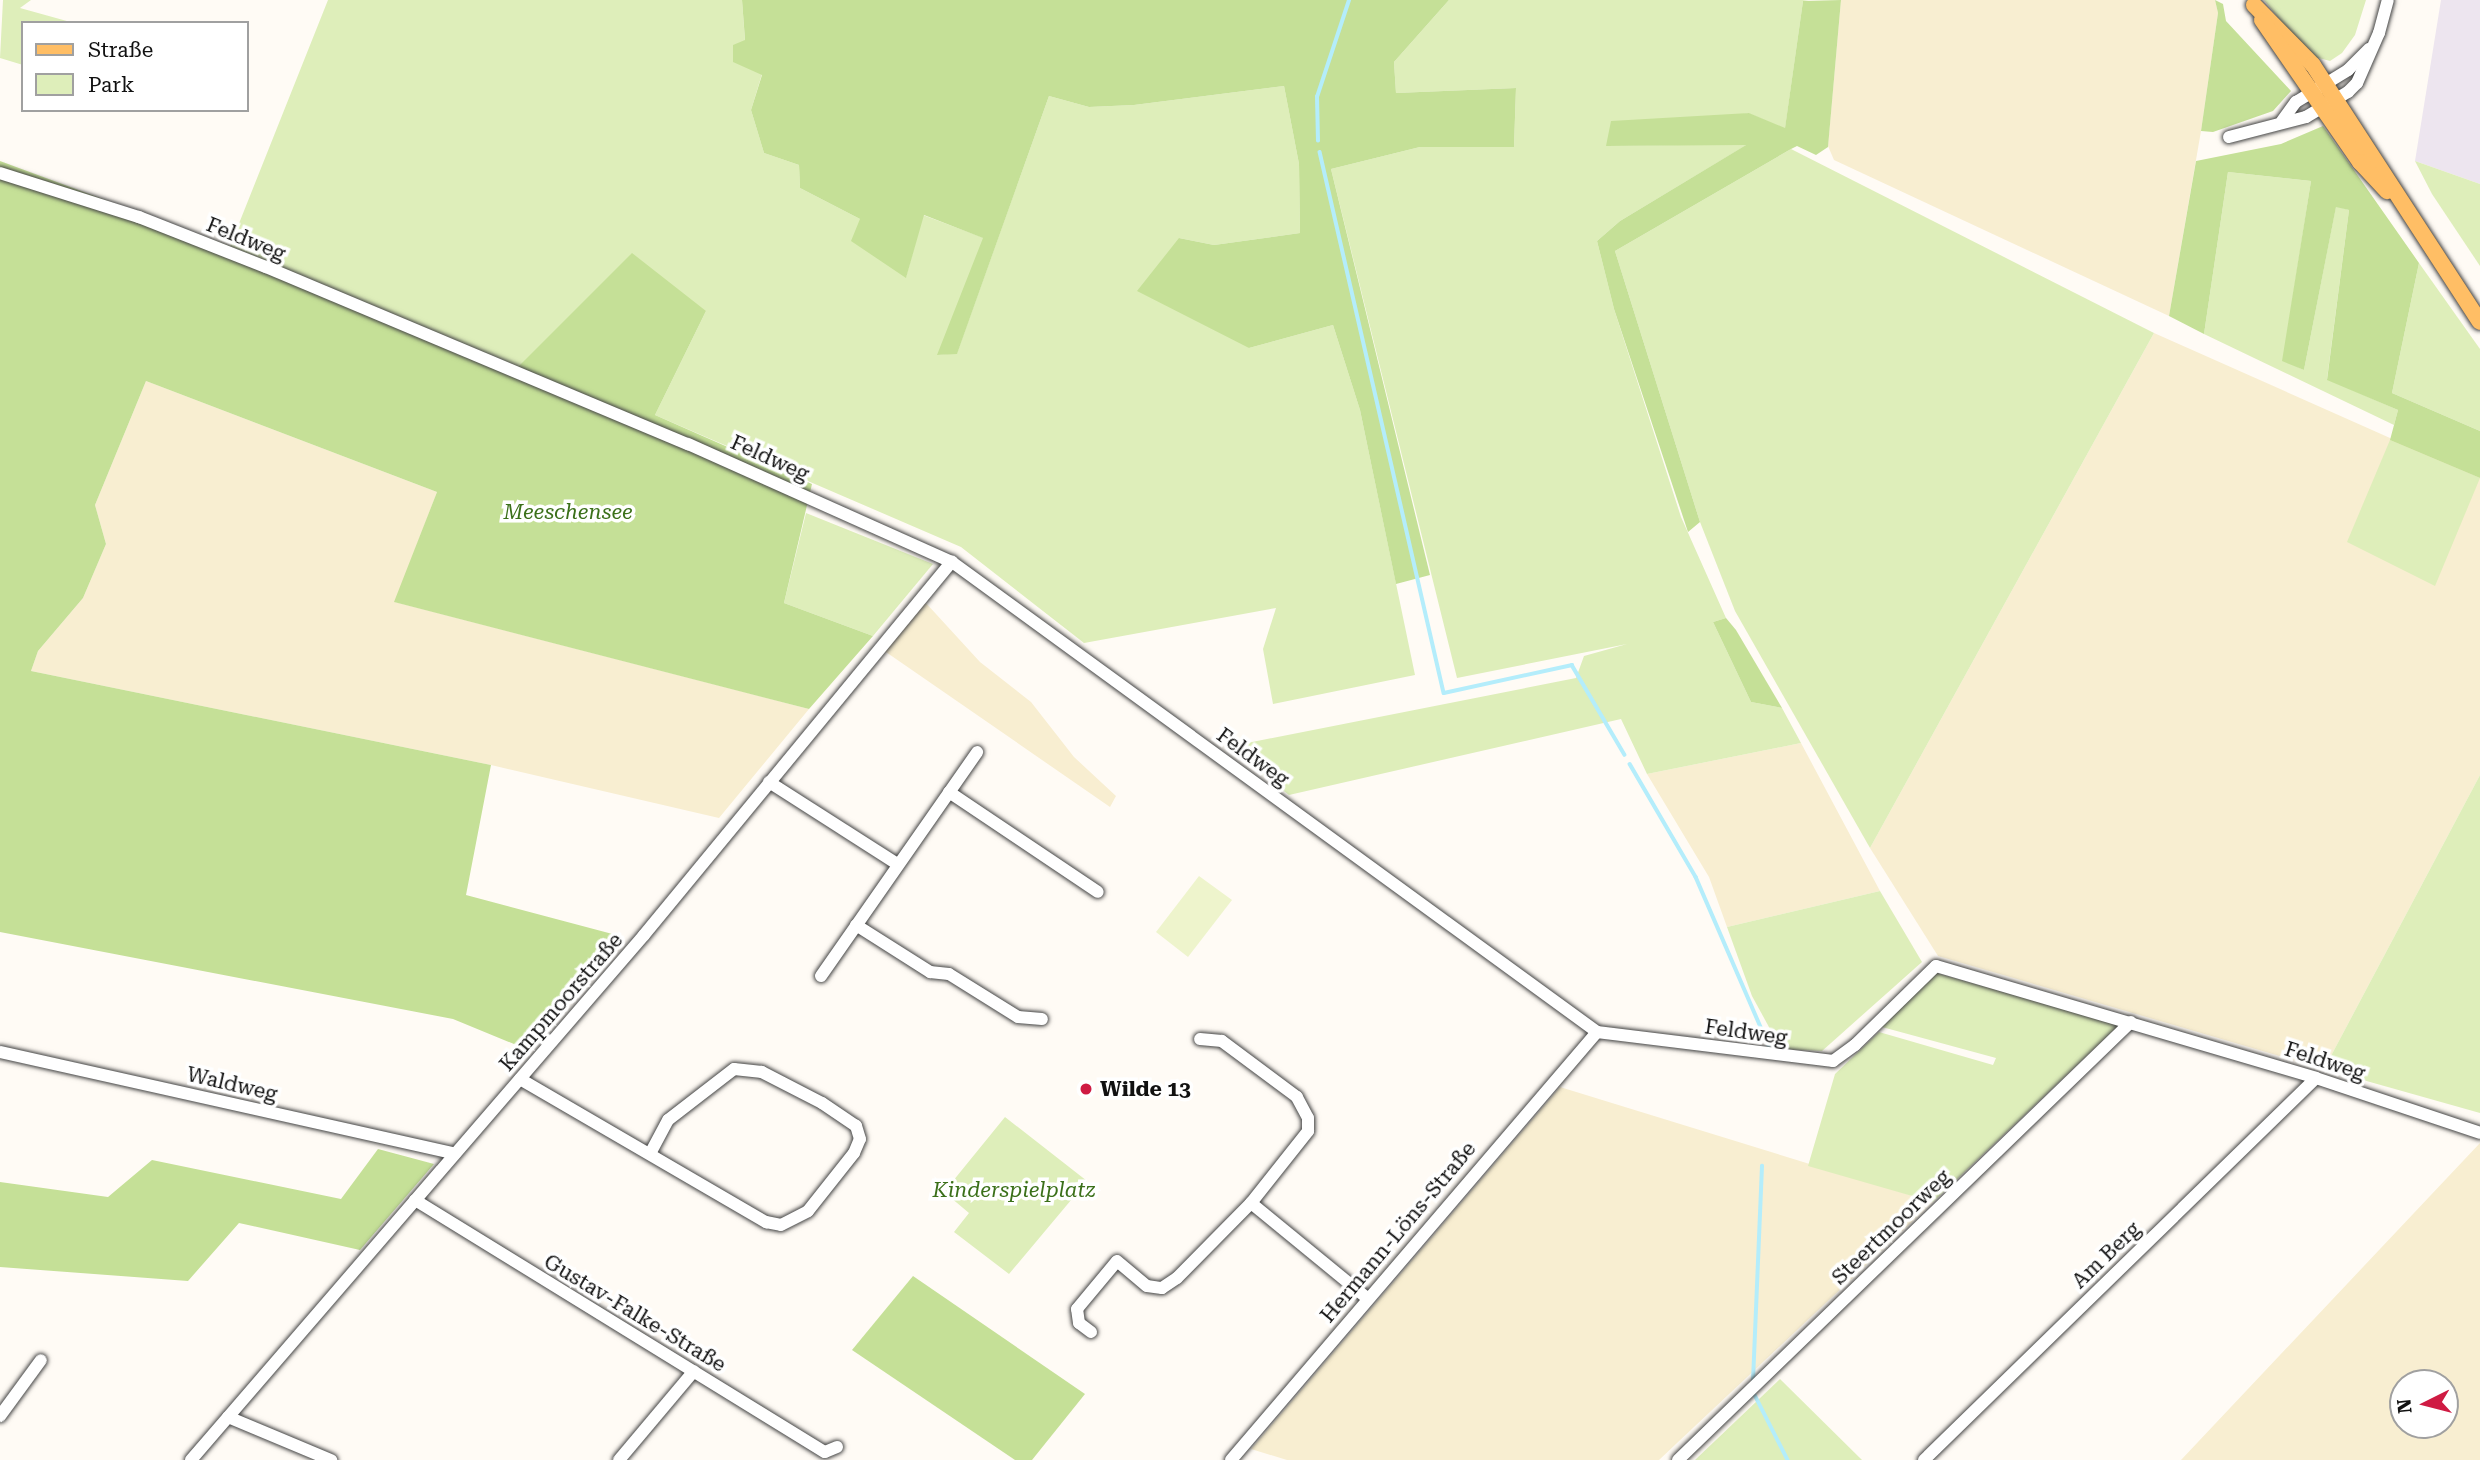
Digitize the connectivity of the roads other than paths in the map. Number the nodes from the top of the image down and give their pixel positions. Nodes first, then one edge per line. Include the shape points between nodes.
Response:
1 (2388, 0) edge
2 (2252, 3) edge
3 (2374, 43) junction
4 (2325, 82) junction
5 (2310, 92) junction
6 (2337, 99) junction
7 (2321, 108) junction
8 (2282, 121) junction
9 (2228, 138) dead end
10 (0, 173) edge
11 (2403, 208) junction
12 (2480, 322) edge
13 (952, 562) junction
14 (977, 752) dead end
15 (769, 782) junction
16 (948, 792) junction
17 (897, 864) junction
18 (1098, 892) dead end
19 (856, 925) junction
20 (821, 976) dead end
21 (1042, 1019) dead end
22 (2132, 1023) junction
23 (1597, 1032) junction
24 (1200, 1039) dead end
25 (0, 1052) edge
26 (2316, 1078) junction
27 (520, 1079) junction
28 (2480, 1132) edge
29 (651, 1152) junction
30 (455, 1154) junction
31 (415, 1200) junction
32 (1251, 1203) junction
33 (1367, 1298) junction
34 (1091, 1332) dead end
35 (41, 1360) dead end
36 (694, 1371) junction
37 (0, 1416) edge
38 (228, 1417) junction
39 (836, 1447) dead end
40 (1238, 1459) edge
41 (191, 1460) edge
42 (331, 1460) edge
43 (619, 1460) edge
44 (1678, 1460) edge
45 (1924, 1460) edge

1 - 3 street
2 - 4 main road via 2297,44
2 - 5 main road
3 - 4 street via 2348,70
3 - 6 street via 2357,83
4 - 5 street
4 - 6 main road
5 - 7 main road
5 - 8 street
6 - 7 street
6 - 11 main road
7 - 8 street via 2306,117
7 - 11 main road via 2360,162
8 - 9 street via 2256,134
10 - 13 street, Feldweg via 139,217 266,267 700,449
11 - 12 main road
13 - 15 street, Kampmoorstraße
13 - 23 street, Feldweg
14 - 16 street
15 - 17 street
15 - 27 street, Kampmoorstraße
16 - 17 street
16 - 18 street
17 - 19 street
19 - 20 street
19 - 21 street via 930,972 949,974 1018,1017
22 - 23 street, Feldweg via 1936,966 1833,1061
22 - 26 street, Feldweg
22 - 44 street, Steertmoorweg
23 - 33 street, Hermann-Löns-Straße
24 - 32 street via 1222,1041 1297,1097 1308,1118 1303,1144
25 - 30 street, Waldweg
26 - 28 street, Feldweg
26 - 45 street, Am Berg
27 - 29 street
27 - 30 street, Kampmoorstraße
29 - 29 street via 766,1223 781,1226 808,1211 860,1139 856,1126 822,1103 762,1072 734,1069 668,1120
30 - 31 street, Kampmoorstraße
31 - 36 street, Gustav-Falke-Straße
31 - 38 street, Kampmoorstraße
32 - 33 street
32 - 34 street via 1190,1267 1162,1288 1147,1286 1117,1261 1077,1309 1079,1323
33 - 40 street, Hermann-Löns-Straße
35 - 37 street
36 - 39 street, Gustav-Falke-Straße via 825,1452
36 - 43 street
38 - 41 street, Kampmoorstraße
38 - 42 street

